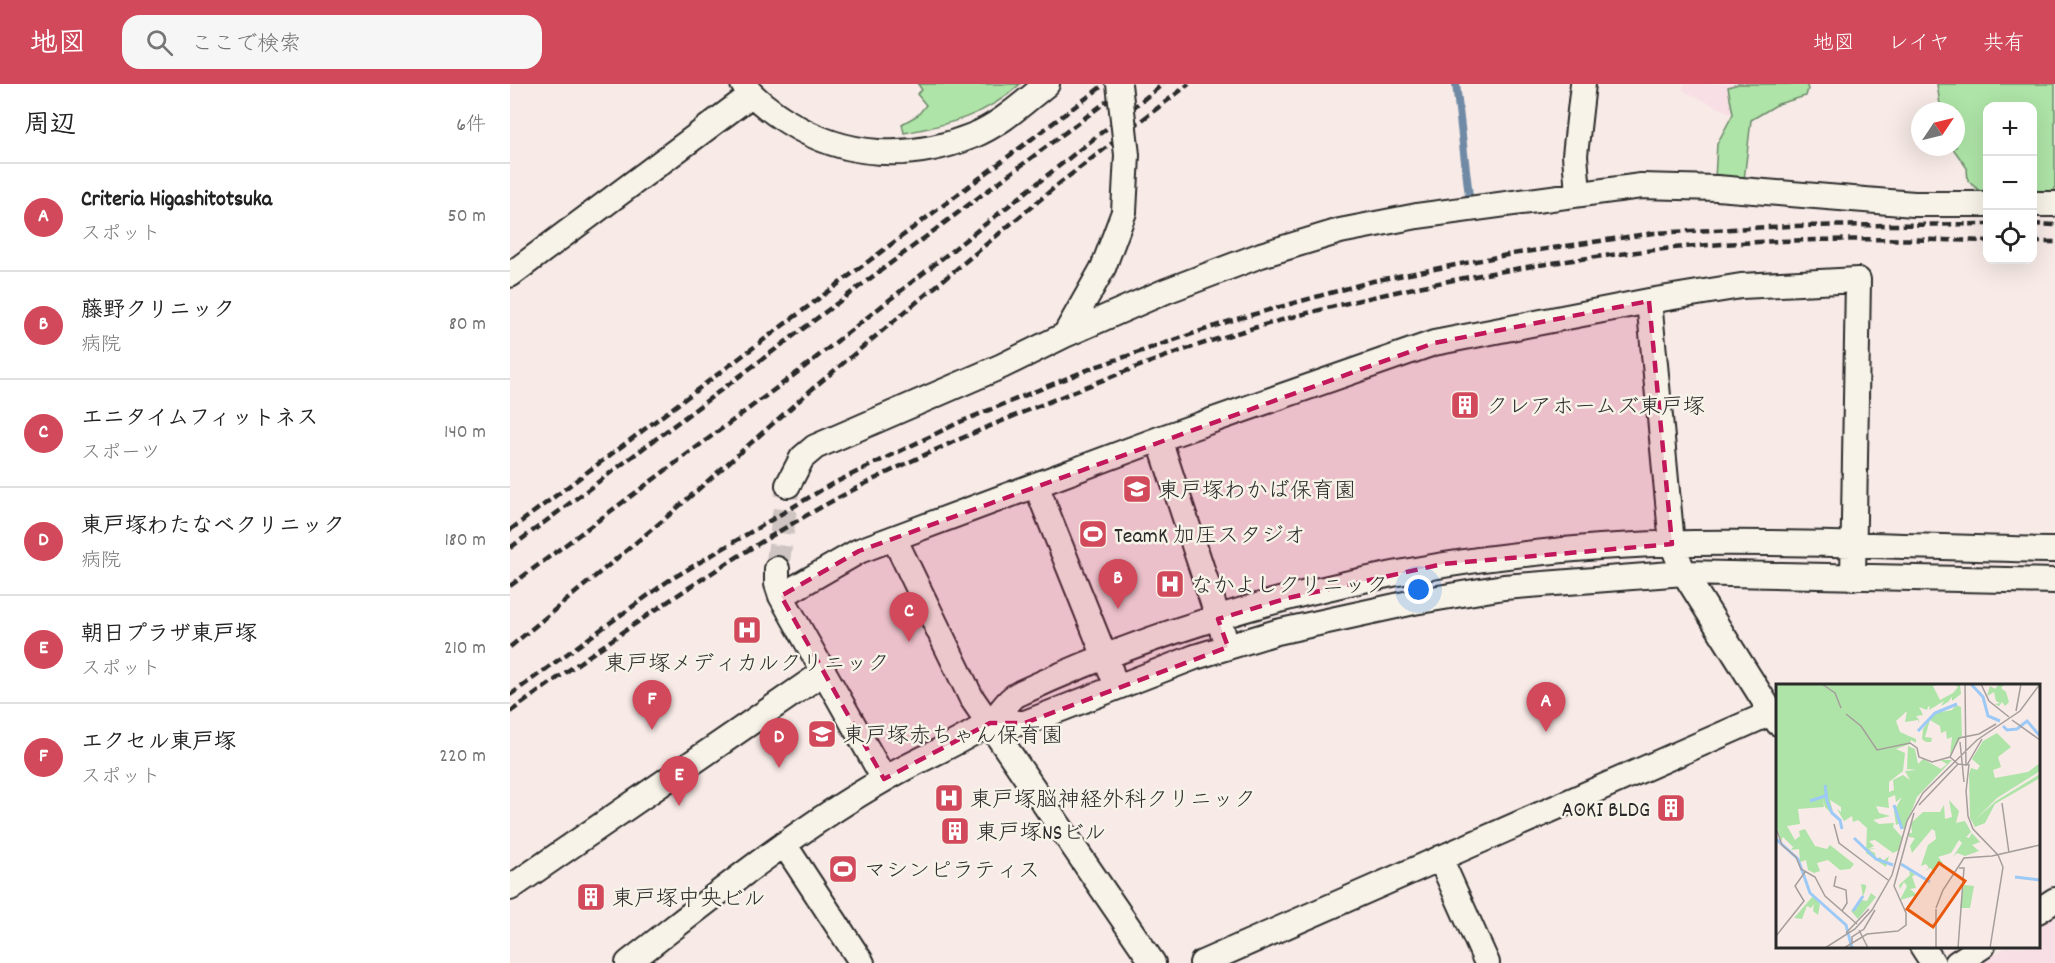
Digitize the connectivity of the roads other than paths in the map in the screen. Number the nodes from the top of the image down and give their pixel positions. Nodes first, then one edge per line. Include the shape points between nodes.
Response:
1 (1047, 84) edge
2 (1119, 84) edge
3 (1583, 84) edge
4 (747, 89) edge
5 (1578, 194) junction
6 (1983, 204) edge
7 (2037, 204) edge
8 (2055, 204) edge
9 (510, 275) edge
10 (1649, 301) junction
11 (1065, 335) junction
12 (1159, 439) junction
13 (788, 485) tunnel mouth
14 (1036, 485) junction
15 (894, 538) junction
16 (1672, 544) junction
17 (1854, 546) junction
18 (2055, 550) edge
19 (777, 569) tunnel mouth
20 (1684, 573) junction
21 (1853, 578) junction
22 (2055, 581) edge
23 (782, 596) junction
24 (1218, 619) junction
25 (1228, 647) junction
26 (1106, 657) junction
27 (824, 672) junction
28 (1116, 686) junction
29 (1774, 718) edge
30 (990, 723) junction
31 (884, 779) junction
32 (784, 844) junction
33 (1440, 858) junction
34 (510, 888) edge
35 (2055, 900) edge
36 (2040, 910) edge
37 (1923, 948) edge
38 (1980, 948) edge
39 (628, 963) edge
40 (862, 963) edge
41 (1153, 963) edge
42 (1202, 963) edge
43 (1487, 963) edge
44 (1933, 963) edge
45 (1957, 963) edge

1 - 4 street via 974,136 933,149 890,154 821,140 777,115
2 - 11 street, bridge via 1127,155 1124,212 1103,268
3 - 5 street via 1575,155
4 - 9 street
5 - 6 street via 1641,186 1717,188 1914,204
5 - 11 street via 1340,231 1219,271
7 - 8 street
10 - 12 street via 1434,343
10 - 16 street
10 - 17 street via 1741,286 1858,280
11 - 13 street via 815,447 802,458
12 - 14 street
12 - 24 street
14 - 15 street
14 - 26 street
15 - 23 street via 859,551
15 - 30 street via 971,697
16 - 17 street
16 - 20 street
16 - 24 street via 1443,564 1363,580
17 - 18 street
17 - 21 street
19 - 23 street
20 - 21 street
20 - 25 street via 1504,587 1354,614
20 - 29 street
21 - 22 street
23 - 27 street
24 - 25 street
24 - 26 street
25 - 28 street
26 - 28 street
26 - 30 street via 1014,695
27 - 31 street
27 - 34 street
28 - 30 street via 1025,723
29 - 33 street
30 - 31 street
30 - 41 street
31 - 32 street
32 - 39 street
32 - 40 street
33 - 42 street
33 - 43 street
35 - 36 street
37 - 44 street
38 - 45 street

